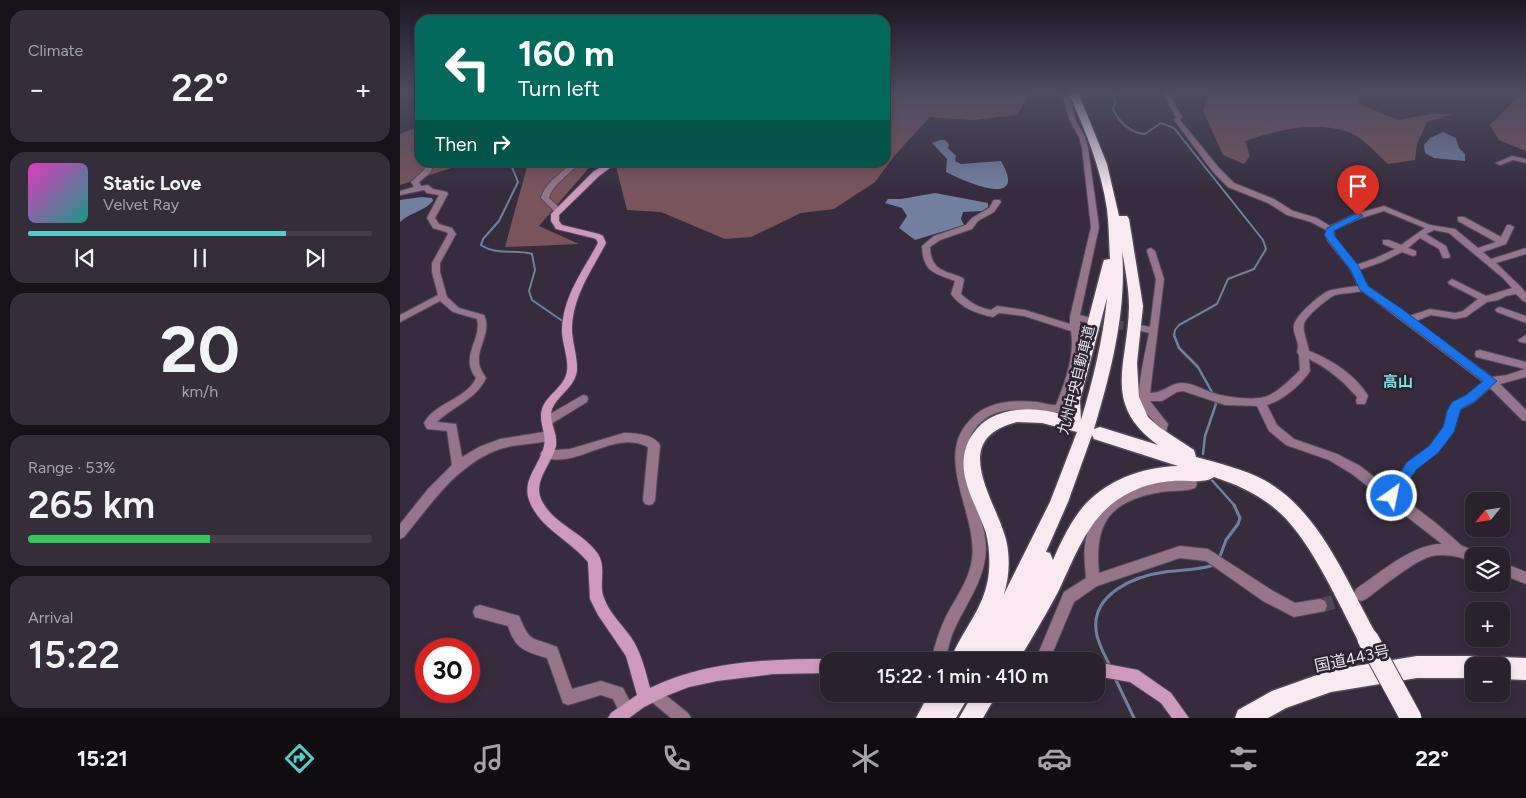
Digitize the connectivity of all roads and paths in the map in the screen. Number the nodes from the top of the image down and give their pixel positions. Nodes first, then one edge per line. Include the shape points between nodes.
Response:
1 (1076, 126) edge
2 (1087, 126) edge
3 (1091, 126) edge
4 (1181, 126) edge
5 (1089, 129) junction
6 (1526, 161) edge
7 (1500, 163) dead end
8 (429, 167) edge
9 (573, 167) edge
10 (607, 167) edge
11 (1108, 167) junction
12 (418, 188) junction
13 (400, 193) edge
14 (997, 202) dead end
15 (558, 210) junction
16 (1461, 219) dead end
17 (1510, 227) dead end
18 (1432, 228) junction
19 (1330, 230) junction
20 (1420, 234) junction
21 (1386, 242) dead end
22 (1503, 242) junction
23 (1402, 247) junction
24 (1152, 251) dead end
25 (1478, 251) junction
26 (1526, 251) edge
27 (1414, 253) dead end
28 (1446, 256) dead end
29 (1491, 262) junction
30 (1354, 268) junction
31 (1452, 282) dead end
32 (1364, 288) junction
33 (1519, 290) junction
34 (442, 296) junction
35 (1485, 299) junction
36 (1526, 299) edge
37 (1500, 310) dead end
38 (400, 319) edge
39 (1088, 320) tunnel mouth
40 (1409, 320) junction
41 (1526, 320) edge
42 (1075, 323) junction
43 (1140, 328) tunnel mouth
44 (1154, 331) junction
45 (1302, 352) junction
46 (1480, 354) dead end
47 (1526, 366) edge
48 (1526, 374) edge
49 (1491, 381) junction
50 (1145, 397) junction
51 (583, 399) dead end
52 (1361, 401) dead end
53 (1260, 402) junction
54 (1526, 416) edge
55 (547, 421) junction
56 (1162, 429) dead end
57 (1100, 434) dead end
58 (550, 436) junction
59 (546, 454) junction
60 (458, 466) junction
61 (1223, 473) junction
62 (1191, 484) dead end
63 (1392, 496) junction
64 (650, 500) dead end
65 (400, 533) edge
66 (1458, 550) junction
67 (1465, 553) edge
68 (1510, 572) edge
69 (1526, 578) edge
70 (1094, 580) junction
71 (1360, 594) tunnel mouth
72 (1320, 606) tunnel mouth
73 (480, 612) dead end
74 (941, 652) edge
75 (966, 652) edge
76 (983, 652) edge
77 (996, 652) edge
78 (1011, 652) edge
79 (1046, 652) edge
80 (820, 666) edge
81 (1465, 667) edge
82 (1510, 668) edge
83 (1526, 669) edge
84 (1105, 670) edge
85 (649, 696) junction
86 (937, 702) edge
87 (954, 702) edge
88 (969, 702) edge
89 (981, 702) edge
90 (621, 714) edge
91 (683, 718) edge
92 (927, 718) edge
93 (944, 718) edge
94 (959, 718) edge
95 (970, 718) edge
96 (1181, 718) edge
97 (1246, 718) edge
98 (1411, 718) edge

1 - 42 street via 1085,148 1095,227
2 - 5 highway, 九州中央自動車道
3 - 11 highway, 九州中央自動車道
4 - 19 street via 1224,180
5 - 75 highway via 1106,201 1110,249 1104,286 1072,400 1076,426 1030,415 1012,416 984,430 974,444 972,474 996,534 1000,556 998,585 986,616
5 - 76 highway, 九州中央自動車道 via 1104,169 1113,212 1116,272 1110,332 1088,423 1064,492
6 - 7 street via 1512,158
8 - 12 street via 415,182
9 - 15 street via 552,184 546,194 547,201
10 - 15 street
11 - 61 highway via 1122,208 1136,306 1129,378 1134,407 1143,423 1160,439
11 - 77 highway, 九州中央自動車道 via 1120,221 1124,267 1118,329 1106,390 1085,462 1054,538
12 - 13 street
12 - 34 street via 425,187 444,194 431,218 436,226 452,234 436,263
14 - 42 street via 988,214 972,221 969,227 937,238 926,246 929,266 960,280 956,294 973,307 993,314 997,309
15 - 55 street via 555,218 558,226 596,236 602,243 577,287 571,305 568,344 571,374 564,388 549,404
16 - 22 street
17 - 22 street
18 - 19 street via 1384,208
18 - 20 street
18 - 25 street via 1452,231
19 - 30 street via 1331,240
20 - 23 street
20 - 28 street via 1444,248
21 - 23 street
22 - 25 street
23 - 27 street
23 - 30 street via 1379,260
24 - 44 street via 1160,279
25 - 29 street
26 - 29 street
29 - 33 street
30 - 32 street
31 - 35 street
32 - 40 street
32 - 45 street via 1331,293 1308,312 1299,324
33 - 35 street
33 - 36 street
34 - 38 street
34 - 60 street via 456,310 481,317 484,328 474,359 480,383 429,423 431,426 452,427
35 - 40 street via 1466,314 1455,316 1430,312
37 - 41 street
39 - 42 street
40 - 49 street
42 - 74 street via 1077,336 1071,379 1060,408 997,407 980,416 965,434 961,448 963,481 978,533 979,566 948,627
43 - 44 street
44 - 50 street
45 - 52 street via 1322,359 1363,396
45 - 53 street via 1305,372 1272,399
46 - 47 street
48 - 49 street
49 - 54 street
49 - 63 street via 1457,406 1449,428 1433,450 1412,466
50 - 53 street via 1162,397 1178,387 1225,401
50 - 56 street via 1147,407 1163,424
51 - 55 street
53 - 63 street via 1273,428 1290,442 1334,458
55 - 58 street
57 - 61 highway
58 - 59 street
58 - 60 street via 500,444 481,451
59 - 64 street via 571,454 624,436 645,439 654,444
59 - 85 street via 534,483 535,500 554,526 571,536 595,561 597,599 630,648
60 - 65 street via 432,492
61 - 78 highway via 1180,472 1142,478 1103,500 1086,518
61 - 98 highway, bridge via 1258,486 1287,507 1306,528
62 - 70 street via 1162,486 1136,493 1108,508 1099,518 1092,536
63 - 66 street
66 - 67 street
66 - 71 street via 1432,550 1415,557
68 - 69 street
70 - 72 street via 1180,552 1208,555 1294,610
70 - 79 street via 1069,597
73 - 90 street via 514,620 515,628 527,646 552,652 568,698 601,688 618,693
80 - 85 street via 738,671 683,682
81 - 97 highway, 国道443号 via 1416,667 1331,681 1280,699
82 - 83 highway
84 - 96 street via 1133,675 1166,698
85 - 90 street
85 - 91 street
86 - 92 highway
87 - 93 highway
88 - 94 highway
89 - 95 highway

